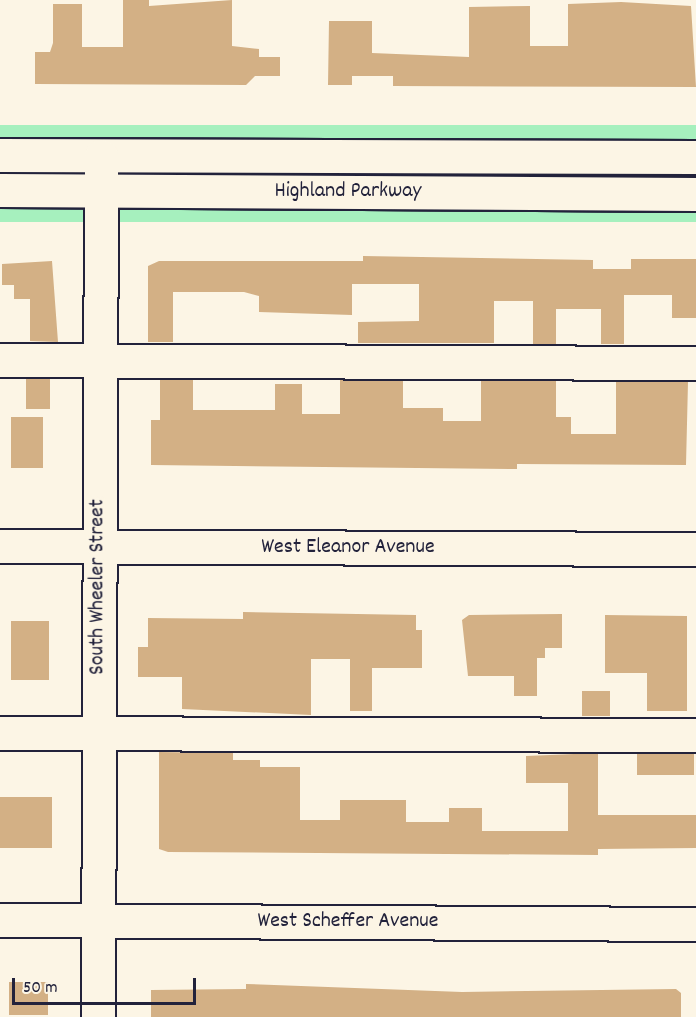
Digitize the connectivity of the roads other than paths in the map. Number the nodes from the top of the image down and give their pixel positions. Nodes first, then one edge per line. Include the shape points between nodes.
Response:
1 (0, 155) edge
2 (101, 156) junction
3 (696, 157) edge
4 (0, 190) edge
5 (101, 191) junction
6 (696, 194) edge
7 (0, 360) edge
8 (99, 360) junction
9 (696, 363) edge
10 (0, 546) edge
11 (98, 546) junction
12 (696, 549) edge
13 (0, 733) edge
14 (98, 733) junction
15 (696, 735) edge
16 (0, 920) edge
17 (98, 920) junction
18 (696, 924) edge
19 (98, 1017) edge

1 - 2 street, Highland Parkway
2 - 3 street, Highland Parkway
2 - 5 street, South Wheeler Street
4 - 5 street, Highland Parkway
5 - 6 street, Highland Parkway
5 - 8 street, South Wheeler Street
7 - 8 street
8 - 9 street
8 - 11 street, South Wheeler Street
10 - 11 street, West Eleanor Avenue
11 - 12 street, West Eleanor Avenue
11 - 14 street, South Wheeler Street
13 - 14 street
14 - 15 street
14 - 17 street, South Wheeler Street
16 - 17 street, West Scheffer Avenue
17 - 18 street, West Scheffer Avenue
17 - 19 street, South Wheeler Street

